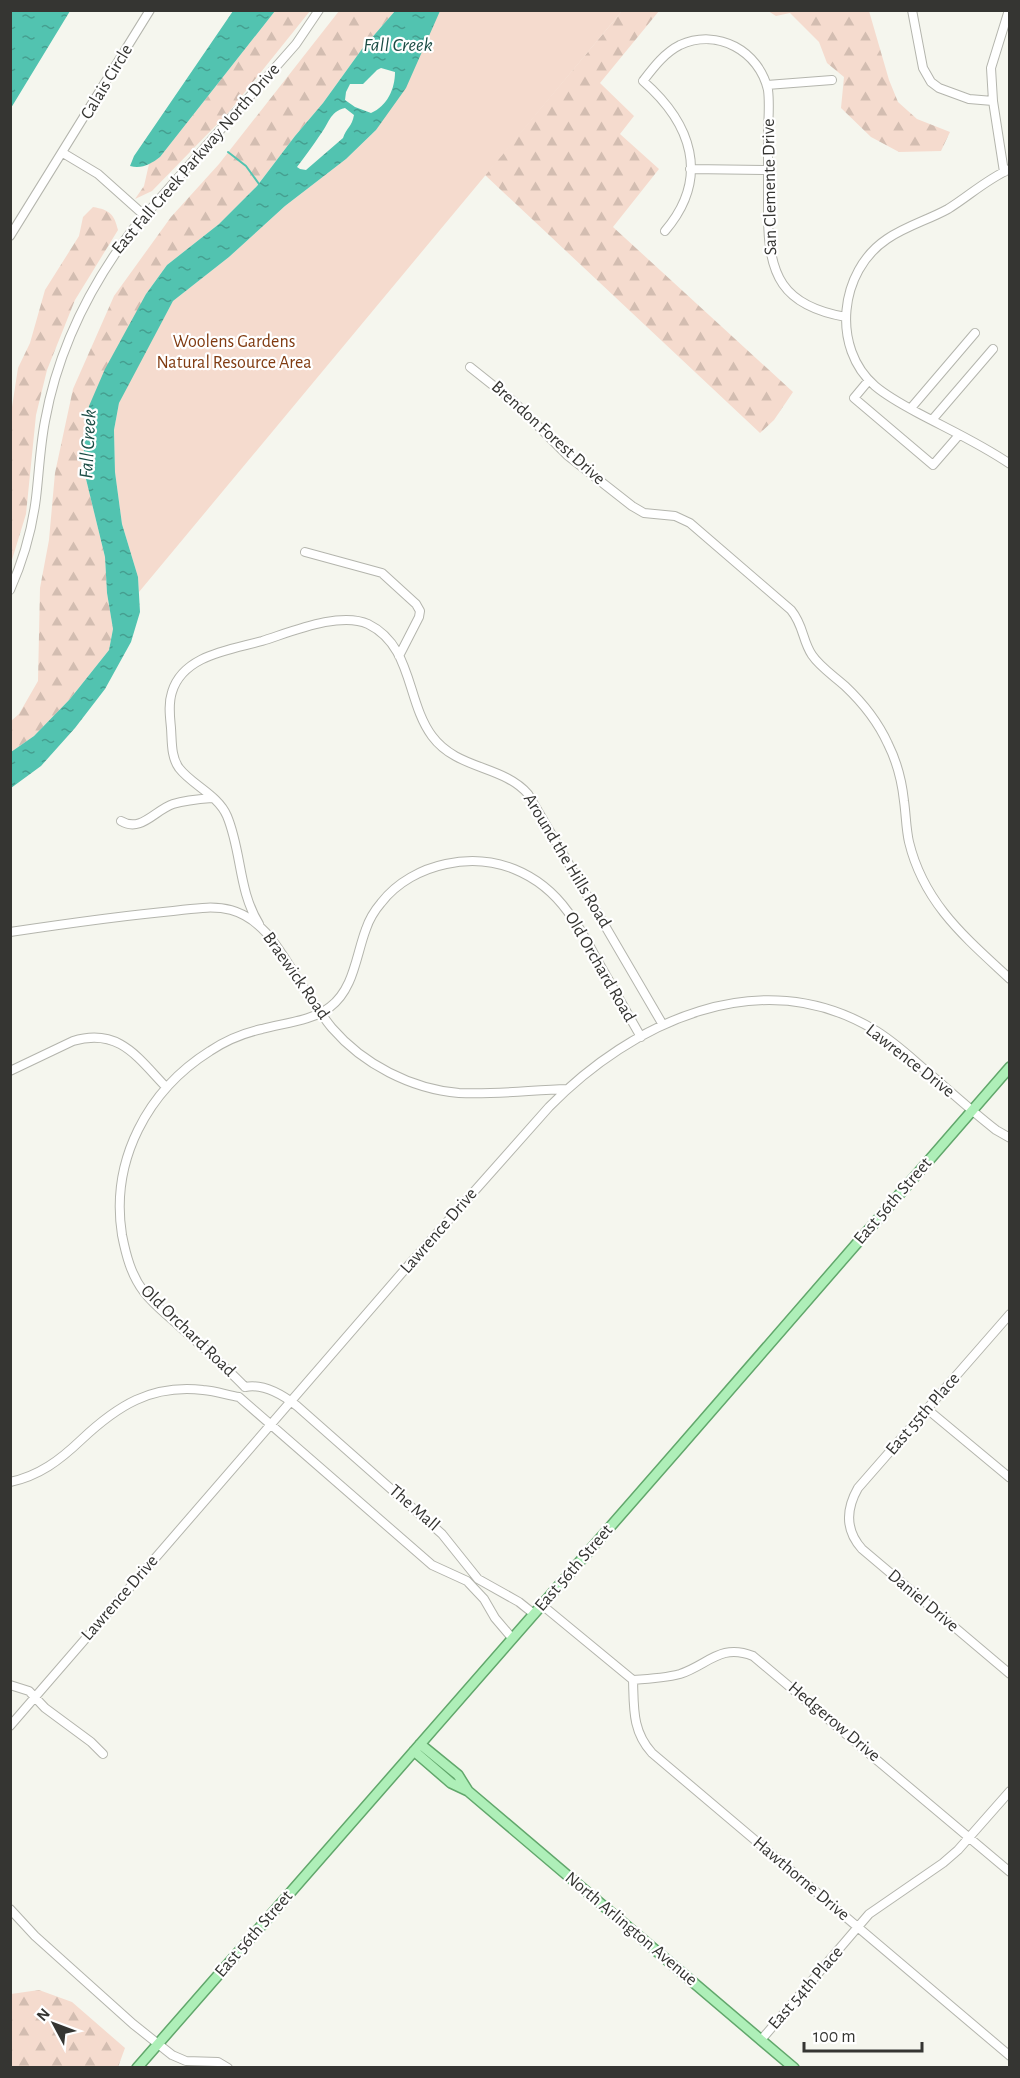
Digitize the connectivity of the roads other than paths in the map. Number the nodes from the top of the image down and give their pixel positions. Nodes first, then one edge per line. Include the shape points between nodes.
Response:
1 (150, 10) edge
2 (320, 10) edge
3 (912, 10) edge
4 (1009, 10) edge
5 (832, 80) dead end
6 (767, 86) junction
7 (993, 101) junction
8 (63, 153) junction
9 (690, 169) junction
10 (768, 170) junction
11 (1007, 170) edge
12 (145, 216) junction
13 (665, 231) dead end
14 (10, 236) edge
15 (846, 317) junction
16 (975, 333) dead end
17 (993, 349) dead end
18 (470, 367) dead end
19 (869, 380) junction
20 (911, 408) junction
21 (932, 420) junction
22 (959, 435) junction
23 (1010, 464) edge
24 (305, 552) dead end
25 (10, 590) edge
26 (399, 656) junction
27 (212, 798) junction
28 (121, 821) dead end
29 (259, 924) junction
30 (10, 932) edge
31 (1010, 980) edge
32 (321, 1013) junction
33 (663, 1025) junction
34 (640, 1036) junction
35 (1010, 1067) edge
36 (10, 1071) edge
37 (166, 1087) junction
38 (567, 1089) junction
39 (971, 1110) junction
40 (1010, 1138) edge
41 (1010, 1314) edge
42 (245, 1387) junction
43 (239, 1397) junction
44 (291, 1401) junction
45 (927, 1409) junction
46 (271, 1425) junction
47 (1010, 1478) edge
48 (10, 1482) edge
49 (849, 1519) joint
50 (476, 1577) junction
51 (470, 1584) junction
52 (494, 1589) junction
53 (484, 1599) junction
54 (542, 1605) junction
55 (534, 1614) junction
56 (512, 1638) junction
57 (1010, 1674) edge
58 (633, 1680) junction
59 (10, 1684) edge
60 (35, 1696) junction
61 (10, 1726) edge
62 (417, 1748) junction
63 (102, 1754) dead end
64 (1010, 1791) edge
65 (969, 1837) junction
66 (1010, 1872) edge
67 (11, 1910) edge
68 (858, 1927) junction
69 (761, 2040) junction
70 (158, 2044) junction
71 (1010, 2056) edge
72 (137, 2067) edge
73 (228, 2067) edge
74 (794, 2067) edge

1 - 8 street, Calais Circle
2 - 12 street, East Fall Creek Parkway North Drive via 296,44
3 - 7 street via 923,68 931,82 969,99
4 - 7 street via 991,68
5 - 6 street
6 - 9 street, San Clemente Drive via 746,53 730,44 708,39 690,42 660,61 643,81 677,119 687,143
6 - 10 street, San Clemente Drive
7 - 11 street
8 - 12 street via 98,174
8 - 14 street, Calais Circle
9 - 10 street
9 - 13 street via 686,199
10 - 15 street, San Clemente Drive via 768,246 777,274 787,290 808,306
11 - 15 street via 876,248 853,281
12 - 25 street, East Fall Creek Parkway North Drive via 97,280 66,344 45,421 31,524
15 - 19 street via 852,350
16 - 20 street
17 - 21 street
18 - 31 street, Brendon Forest Drive via 514,402 567,455 632,506 644,513 675,516 690,523 795,614 812,656 861,702 889,745 903,790 909,844 927,889 952,925
19 - 20 street
19 - 22 street via 854,398 933,465
20 - 21 street
21 - 22 street
22 - 23 street
24 - 26 street via 380,571 416,604 419,617
26 - 27 street, Around the Hills Road via 373,627 340,619 221,652 192,665 178,678 170,699 173,755 182,771
26 - 33 street, Around the Hills Road via 422,718 435,739 454,756 511,780 528,794
27 - 28 street via 172,805 144,823 128,825
27 - 29 street, Around the Hills Road via 227,816 243,886
29 - 30 street, Braewick Road via 232,910 210,908
29 - 32 street, Braewick Road
32 - 34 street, Old Orchard Road via 345,990 365,929 386,897 425,870 475,860 517,870 559,900 577,924
32 - 37 street, Old Orchard Road via 259,1029 228,1042 193,1063
32 - 38 street, Braewick Road via 358,1053 417,1084 472,1093
33 - 34 street, Lawrence Drive
33 - 39 street, Lawrence Drive via 705,1008 741,1001 782,1000 822,1007 885,1037
34 - 38 street, Lawrence Drive
35 - 39 main road, East 56th Street
36 - 37 street via 73,1041 99,1037 132,1051
37 - 42 street, Old Orchard Road via 142,1120 125,1164 120,1210 126,1254 134,1276 149,1298
38 - 44 street, Lawrence Drive
39 - 40 street, Lawrence Drive
39 - 54 main road, East 56th Street
41 - 45 street, East 55th Place
42 - 43 street, Old Orchard Road
42 - 44 street, Old Orchard Road via 267,1389
43 - 46 street, The Mall
43 - 48 street via 180,1389 133,1400 101,1421 58,1461
44 - 46 street, Lawrence Drive
44 - 50 street, The Mall via 442,1534
45 - 47 street
45 - 49 street, East 55th Place via 858,1488 850,1504
46 - 51 street, The Mall via 432,1565
46 - 60 street, Lawrence Drive
49 - 57 street, Daniel Drive via 853,1537 862,1549
50 - 51 street
50 - 52 street, The Mall
51 - 53 street, The Mall
52 - 53 street
52 - 55 street, The Mall
53 - 56 street, The Mall
54 - 55 main road, East 56th Street
54 - 58 street
55 - 56 main road, East 56th Street
56 - 62 main road, East 56th Street
58 - 65 street, Hedgerow Drive via 678,1674 727,1652 753,1656
58 - 68 street, Hawthorne Drive via 635,1724 652,1753
59 - 60 street
60 - 61 street, Lawrence Drive
60 - 63 street
62 - 69 main road, North Arlington Avenue via 458,1776 468,1791
62 - 70 main road, East 56th Street
64 - 65 street, East 54th Place
65 - 66 street, Hedgerow Drive
65 - 68 street, East 54th Place via 943,1863 877,1908
67 - 70 street via 35,1936
68 - 69 street, East 54th Place
68 - 71 street, Hawthorne Drive
69 - 74 main road, North Arlington Avenue
70 - 72 main road, East 56th Street
70 - 73 street via 179,2060 214,2061

